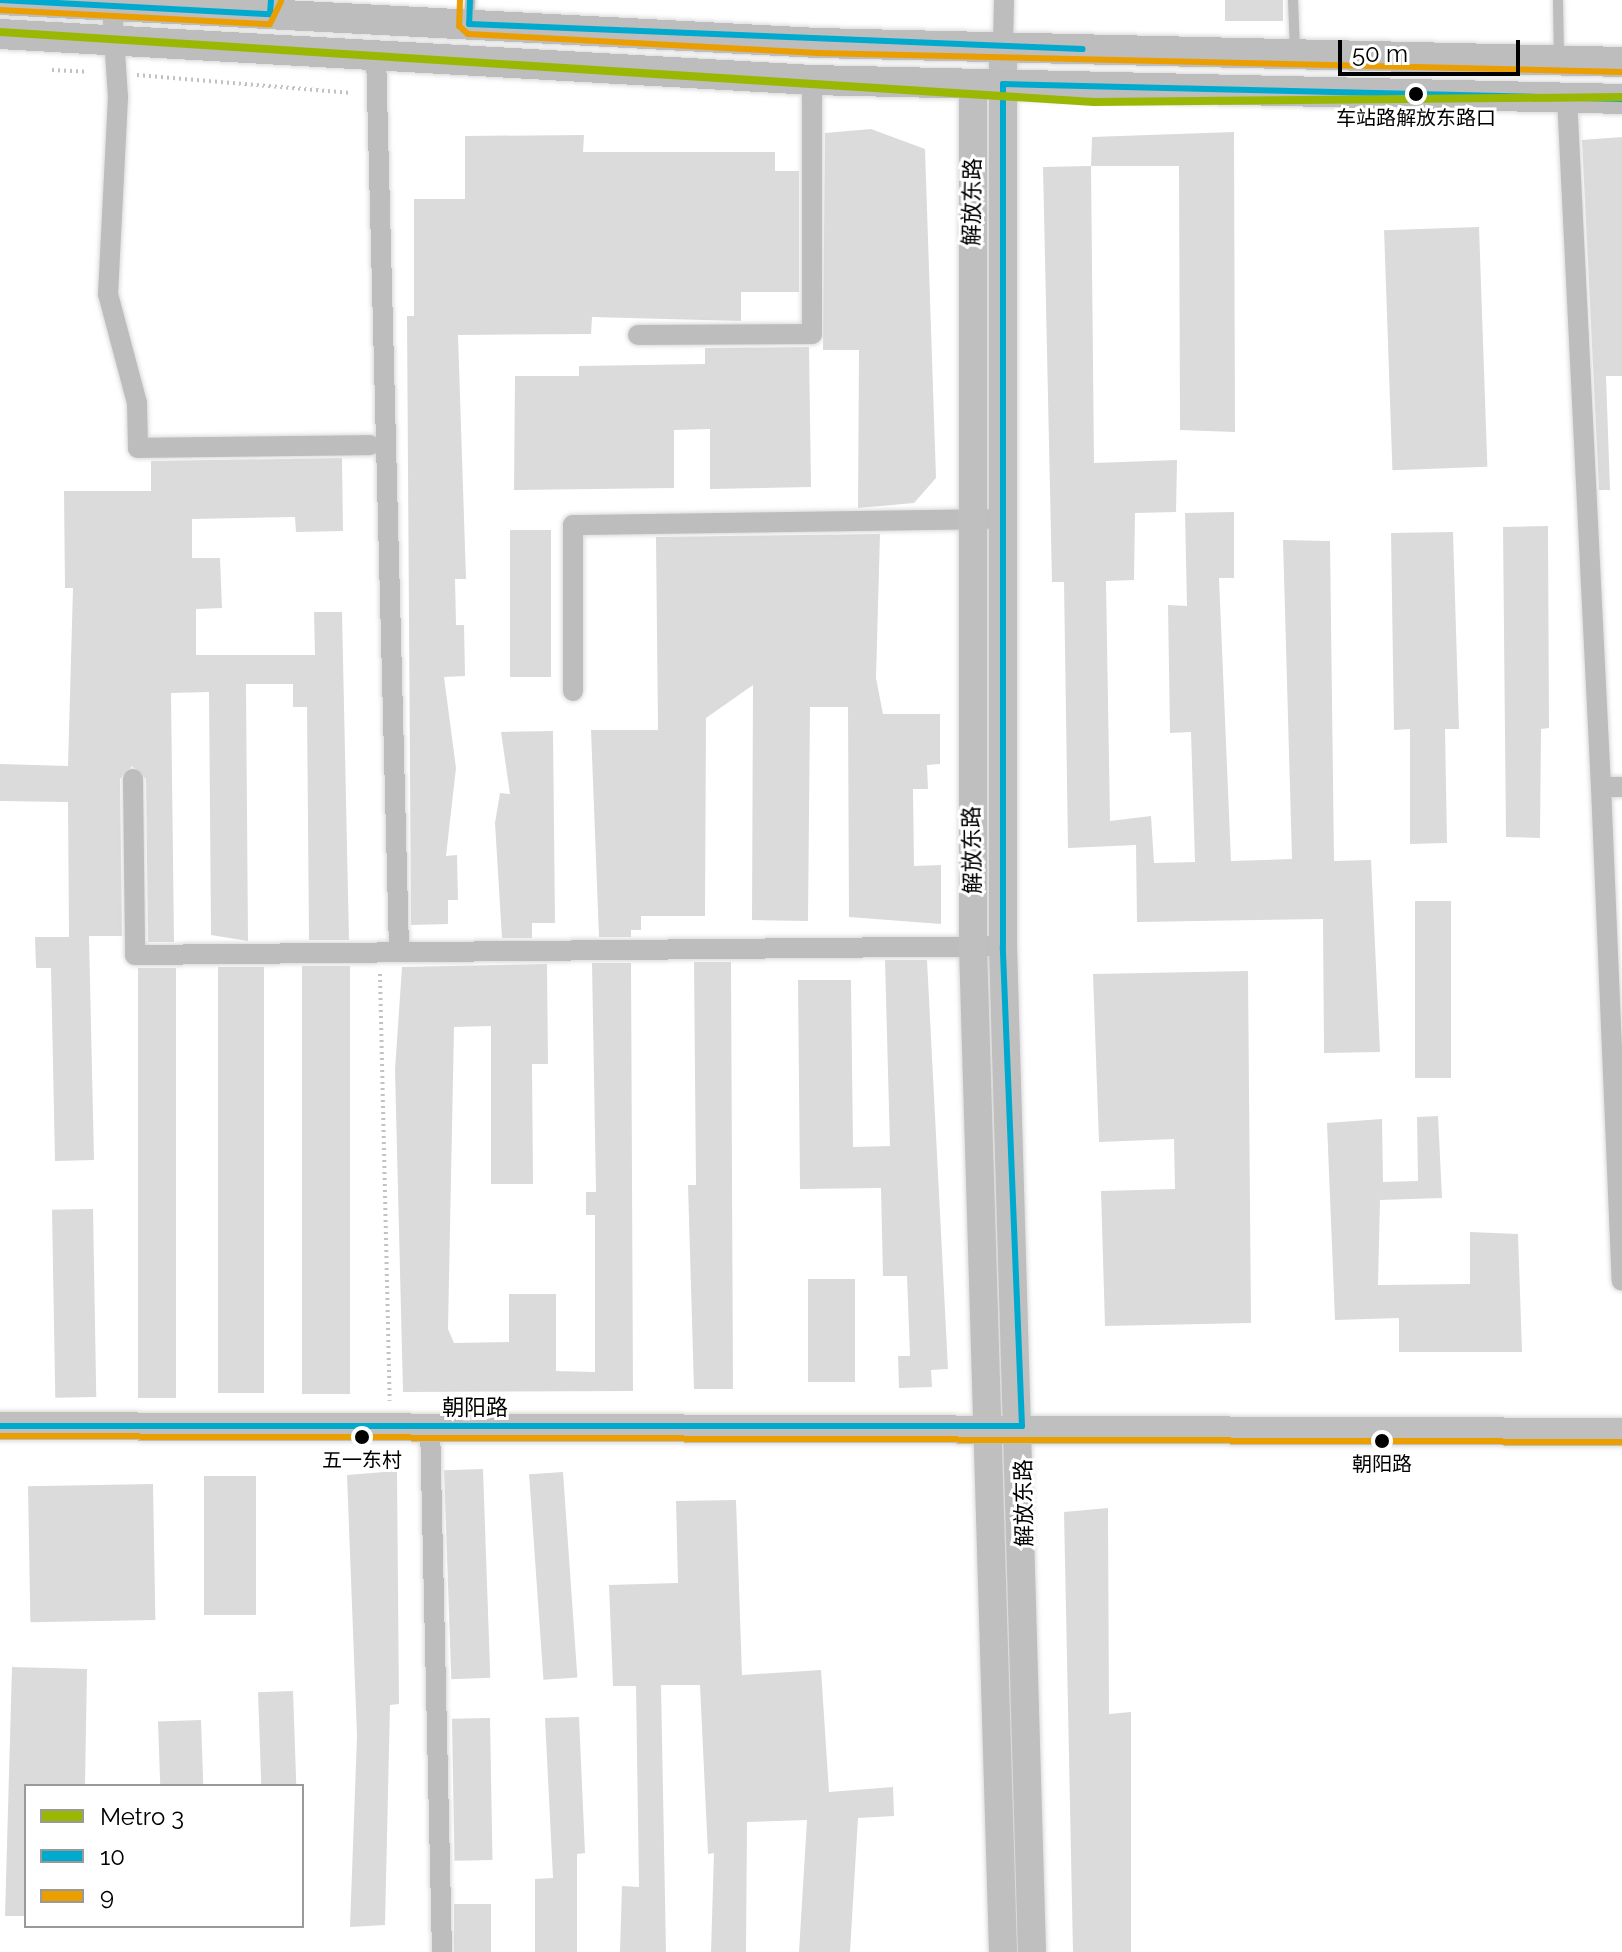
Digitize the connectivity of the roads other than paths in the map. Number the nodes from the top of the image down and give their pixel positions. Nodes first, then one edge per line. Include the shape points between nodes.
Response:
1 (0, 0) edge
2 (1004, 0) edge
3 (1293, 0) edge
4 (1558, 0) edge
5 (112, 7) junction
6 (270, 7) edge
7 (469, 12) edge
8 (0, 34) edge
9 (112, 39) junction
10 (1003, 47) junction
11 (376, 53) junction
12 (1295, 54) junction
13 (1559, 61) junction
14 (1622, 62) edge
15 (812, 80) junction
16 (988, 84) junction
17 (1567, 97) junction
18 (1622, 99) edge
19 (638, 335) dead end
20 (370, 445) dead end
21 (999, 519) junction
22 (969, 520) junction
23 (573, 691) dead end
24 (133, 779) dead end
25 (1601, 787) junction
26 (1622, 787) edge
27 (973, 946) junction
28 (1003, 946) junction
29 (389, 952) junction
30 (1622, 1281) edge
31 (0, 1409) edge
32 (1622, 1415) edge
33 (1022, 1418) junction
34 (992, 1420) junction
35 (430, 1424) junction
36 (0, 1426) edge
37 (1622, 1432) edge
38 (442, 1952) edge
39 (1003, 1952) edge
40 (1032, 1952) edge

1 - 5 main road
2 - 10 street
3 - 12 lane
4 - 13 lane
5 - 6 main road
5 - 9 street
6 - 7 main road
7 - 10 main road
8 - 9 main road
9 - 11 main road
9 - 20 street via 118,97 108,294 137,403 138,448
10 - 12 main road
10 - 16 main road, 解放东路
11 - 15 main road
11 - 29 street
12 - 13 main road
13 - 14 main road
15 - 16 main road
15 - 19 street via 812,334
16 - 17 main road
16 - 21 main road, 解放东路
16 - 22 main road, 解放东路
17 - 18 main road
17 - 25 street
21 - 22 street
21 - 28 main road, 解放东路
22 - 23 street via 573,525
22 - 27 main road, 解放东路
24 - 29 street via 135,955
25 - 26 street
25 - 30 street
27 - 28 street
27 - 29 street
27 - 34 main road, 解放东路
28 - 33 main road, 解放东路
31 - 34 main road, 朝阳路 via 390,1408
32 - 33 main road, 朝阳路
33 - 34 main road, 朝阳路
33 - 37 main road, 朝阳路
33 - 40 main road, 解放东路
34 - 35 main road, 朝阳路
34 - 39 main road, 解放东路
35 - 36 main road, 朝阳路
35 - 38 street

